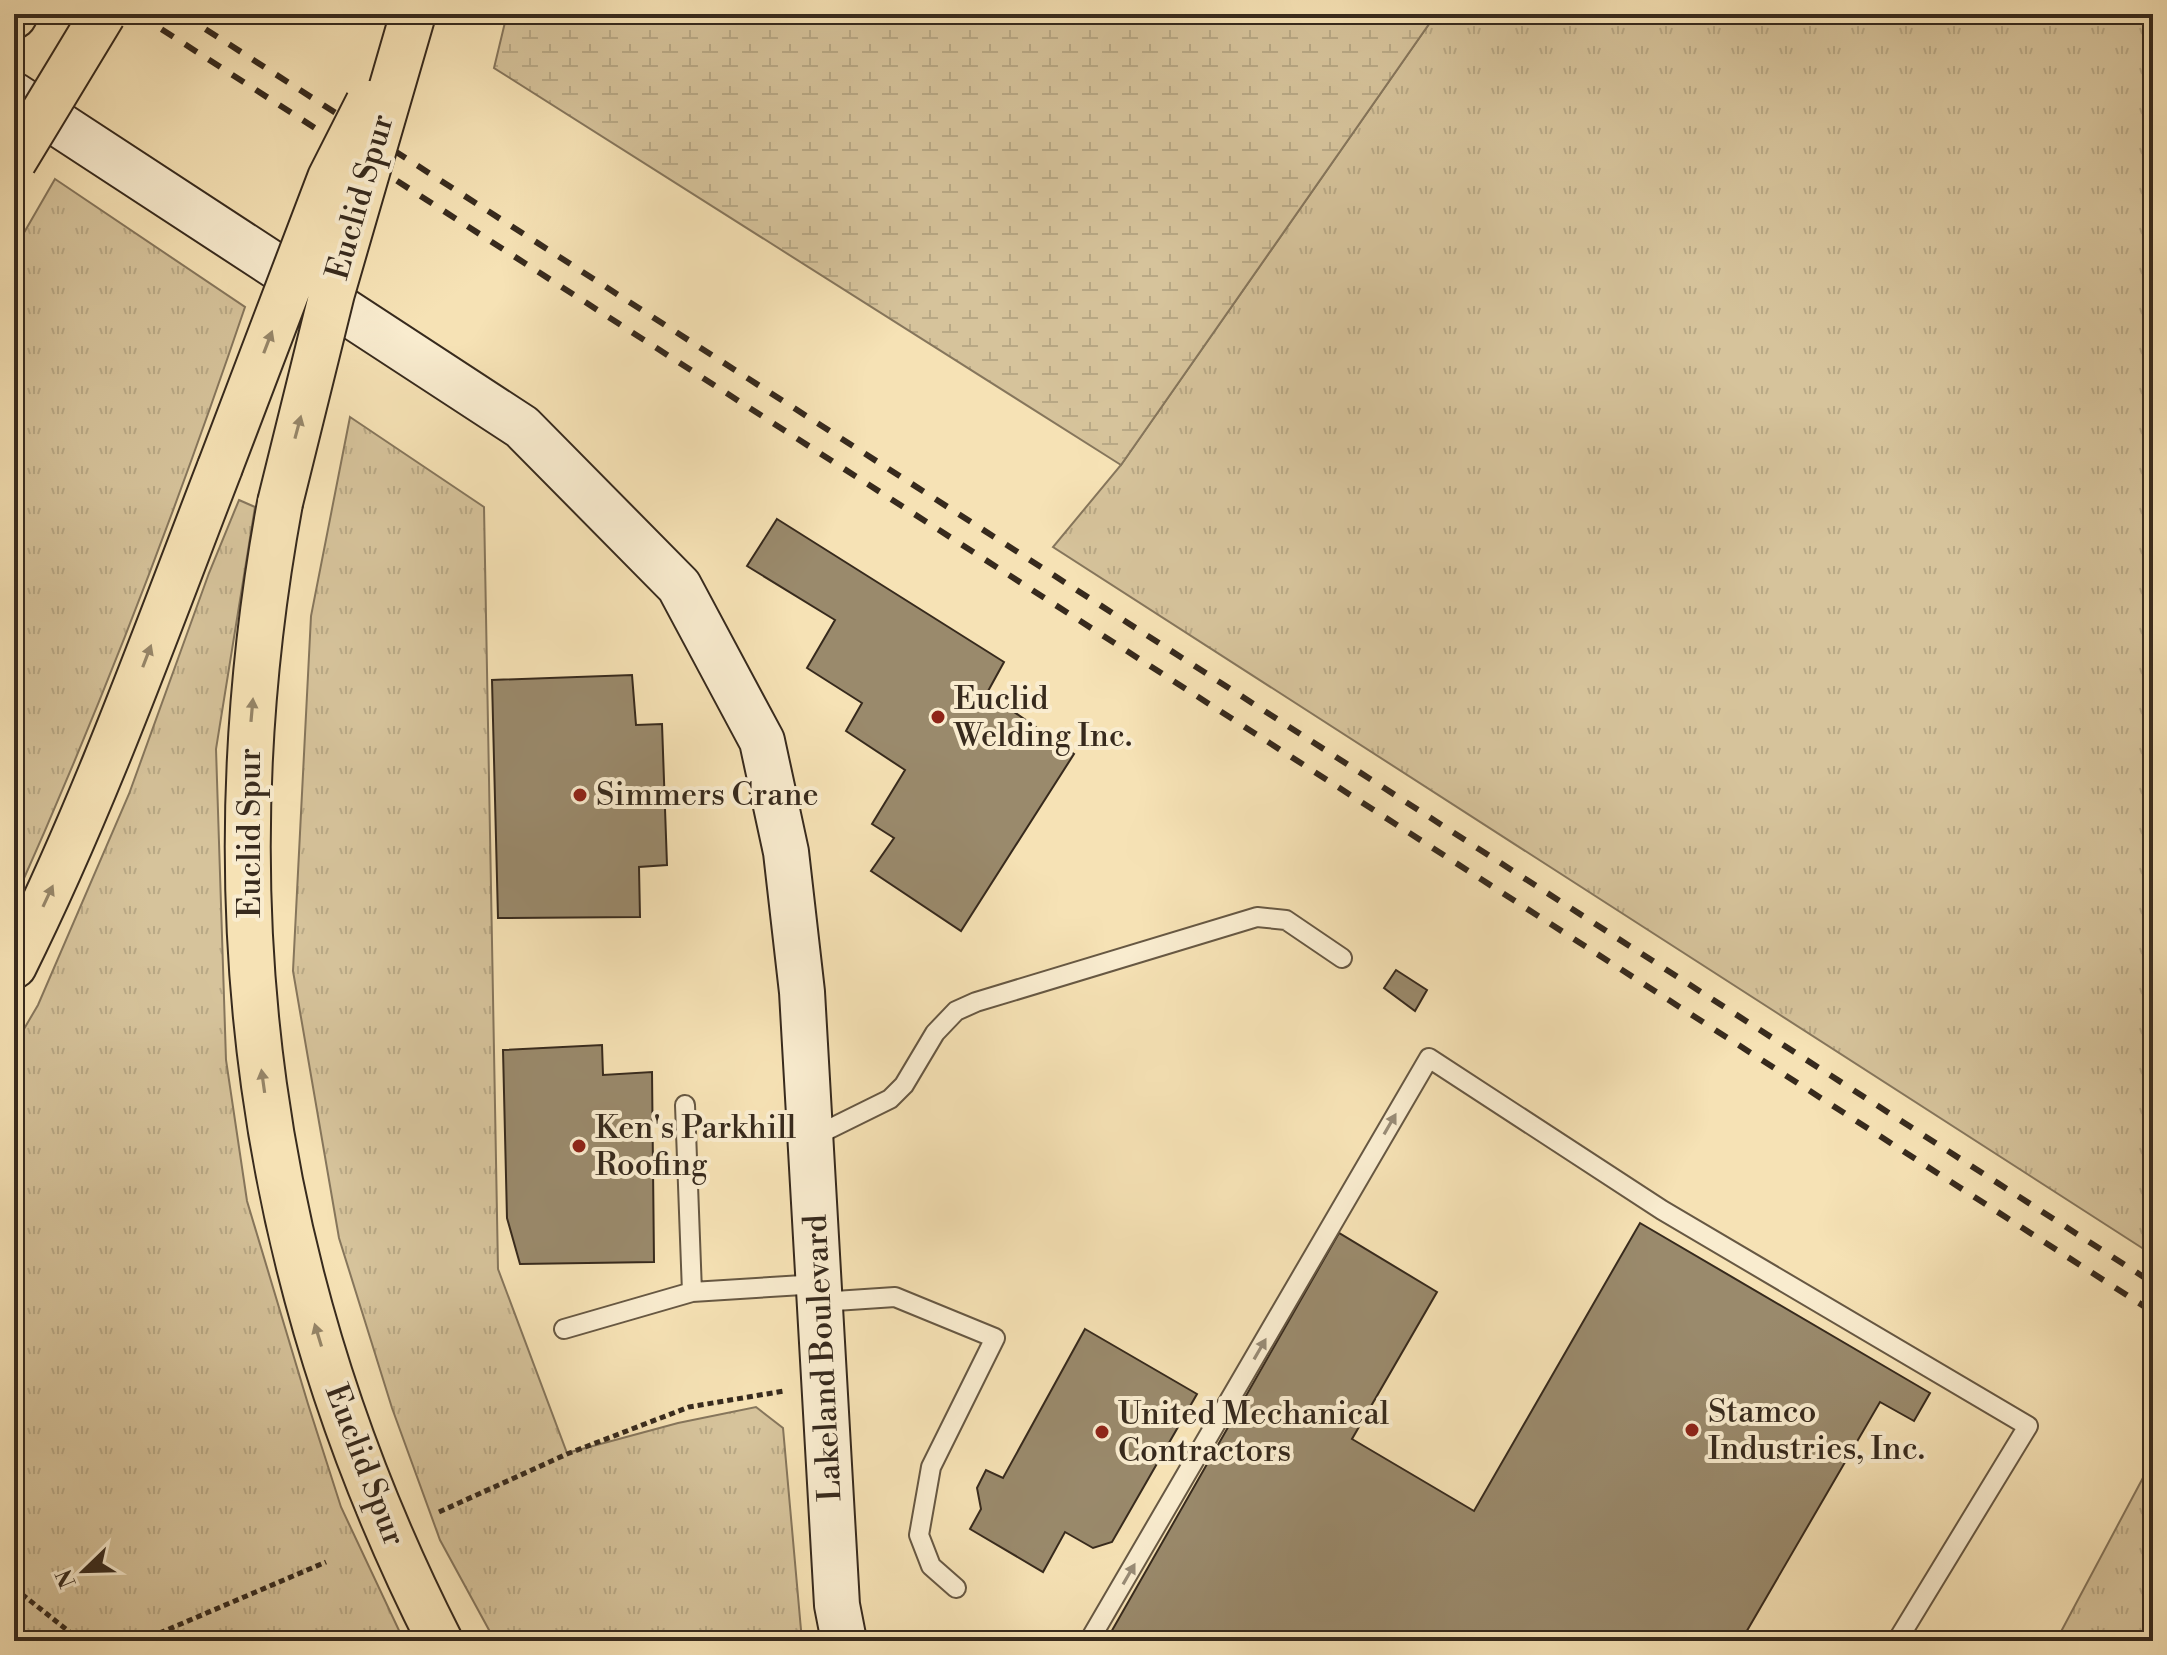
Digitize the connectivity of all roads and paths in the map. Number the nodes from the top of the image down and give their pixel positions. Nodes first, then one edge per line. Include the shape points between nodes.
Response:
1 (103, 14) edge
2 (413, 14) edge
3 (14, 95) edge
4 (14, 161) edge
5 (1342, 958) dead end
6 (14, 966) edge
7 (685, 1105) dead end
8 (810, 1138) junction
9 (692, 1292) junction
10 (819, 1293) junction
11 (564, 1329) dead end
12 (825, 1384) junction
13 (439, 1512) dead end
14 (326, 1562) dead end
15 (14, 1588) edge
16 (956, 1588) dead end
17 (81, 1641) edge
18 (141, 1641) edge
19 (440, 1641) edge
20 (844, 1641) edge
21 (1089, 1641) edge
22 (1897, 1641) edge

1 - 4 highway, bridge
6 -> 2 highway, bridge via 96,784 330,178
19 -> 2 highway, Euclid Spur, bridge via 378,1505 330,1375 290,1233 264,1092 246,876 250,730 280,503 332,293
3 - 8 street, Lakeland Boulevard via 522,427 679,586 762,741 786,852 802,992
5 - 8 lane via 1286,920 1257,917 976,1002 956,1011 935,1033 890,1099
7 - 9 lane
8 - 10 street, Lakeland Boulevard
9 - 10 lane
9 - 11 lane
10 - 12 street, Lakeland Boulevard
10 - 16 lane via 895,1297 995,1338 931,1467 919,1535 931,1566
12 - 13 path via 689,1407
12 - 20 street, Lakeland Boulevard via 837,1605
14 - 18 path
15 - 17 path
21 -> 22 lane via 1429,1058 1662,1210 2028,1426

